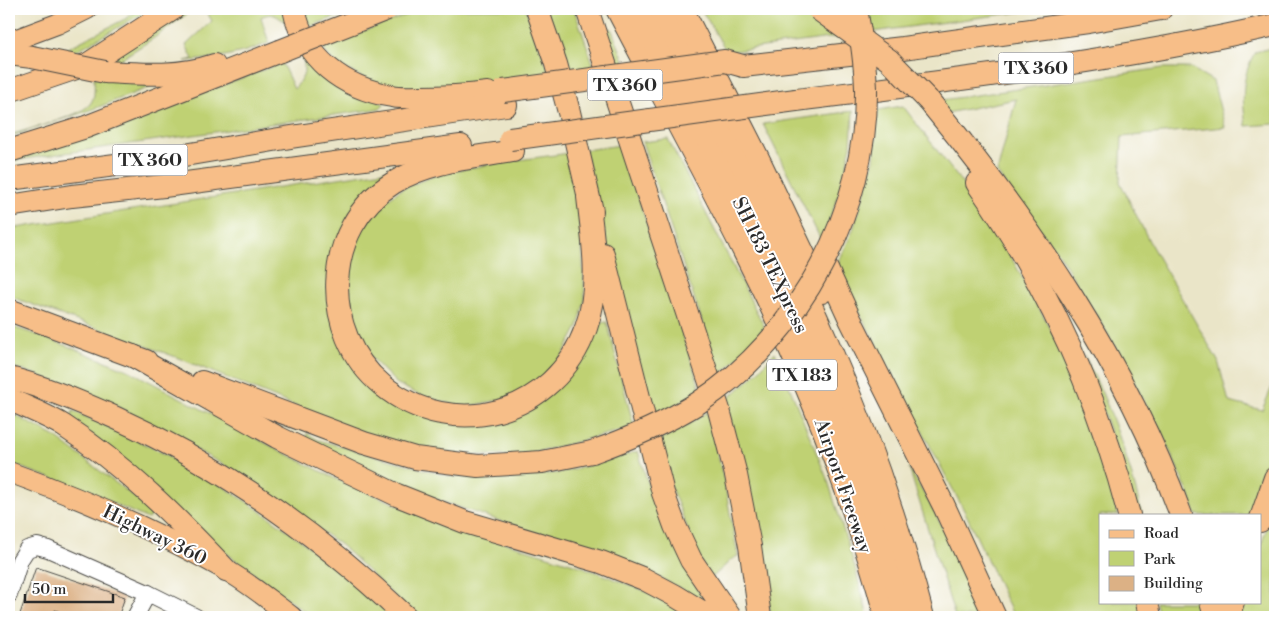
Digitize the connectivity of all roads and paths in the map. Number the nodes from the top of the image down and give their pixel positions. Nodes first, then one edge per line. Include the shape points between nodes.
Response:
1 (87, 9) edge
2 (172, 9) edge
3 (294, 9) edge
4 (386, 9) edge
5 (537, 9) edge
6 (587, 9) edge
7 (618, 9) edge
8 (636, 9) edge
9 (660, 9) edge
10 (682, 9) edge
11 (818, 9) edge
12 (856, 9) edge
13 (1161, 9) edge
14 (1275, 26) edge
15 (9, 42) edge
16 (9, 54) edge
17 (250, 63) junction
18 (9, 91) edge
19 (504, 98) junction
20 (511, 145) junction
21 (9, 151) edge
22 (757, 156) junction
23 (975, 168) junction
24 (9, 179) edge
25 (588, 197) junction
26 (9, 206) edge
27 (9, 310) edge
28 (133, 356) junction
29 (9, 378) edge
30 (9, 399) edge
31 (10, 476) edge
32 (1275, 478) edge
33 (1129, 514) edge
34 (1181, 514) edge
35 (1262, 515) edge
36 (226, 570) junction
37 (148, 593) junction
38 (9, 596) edge
39 (1147, 604) edge
40 (1212, 604) edge
41 (1232, 604) edge
42 (135, 617) edge
43 (196, 617) edge
44 (292, 617) edge
45 (406, 617) edge
46 (710, 617) edge
47 (730, 617) edge
48 (760, 617) edge
49 (886, 617) edge
50 (906, 617) edge
51 (923, 617) edge
52 (938, 617) edge
53 (995, 617) edge
54 (1150, 617) edge
55 (1216, 617) edge
56 (1228, 617) edge

1 - 15 main road
2 - 18 highway via 88,64
3 - 19 highway via 299,26 317,58 332,72 368,91 394,97
4 - 17 highway, bridge
5 - 25 highway via 556,64
6 - 48 highway via 720,410 750,546
7 - 49 highway, Airport Freeway / TX 183 via 747,258 801,374 851,503
8 - 50 highway, SH 183 TEXpress via 755,230 806,338 870,499
9 - 51 highway, SH 183 TEXpress via 795,272 842,376 888,500
10 - 22 highway, TX 183
11 - 23 highway, bridge via 889,60 929,101
12 - 28 highway, bridge via 866,88 864,128 847,208 832,246 790,315 761,349 731,378 664,423 592,452 542,462 478,466 415,458 364,443
13 - 19 highway, TX 360 via 904,48
14 - 20 highway, TX 360, bridge via 1089,60 604,126
16 - 17 highway, bridge via 105,72 183,72 223,62
17 - 21 highway via 86,127
19 - 24 highway, TX 360 via 161,159
20 - 25 highway via 432,166 394,182 368,204 348,232 341,248 338,270 337,295 341,318 359,360 369,373 395,394 436,411 478,415 519,405 547,387 560,374 575,354 593,304 594,263
20 - 26 highway, TX 360
22 - 52 highway, TX 183 via 830,310 874,416 908,512
22 - 53 highway via 805,225 944,506
23 - 33 highway via 1058,320 1101,424
23 - 34 highway via 1037,242 1098,339 1155,450
25 - 47 highway via 662,493 691,560
27 - 28 highway
28 - 46 highway via 277,437 397,495 465,522 601,562 644,579
29 - 45 highway via 79,401 152,434 209,466 315,538
30 - 36 highway via 62,425 129,475 176,517
31 - 36 main road, Highway 360 via 97,506
32 - 35 highway
36 - 44 main road, Highway 360
37 - 38 lane via 37,546 26,549
37 - 42 lane
37 - 43 lane
39 - 54 highway
40 - 55 highway
41 - 56 highway

